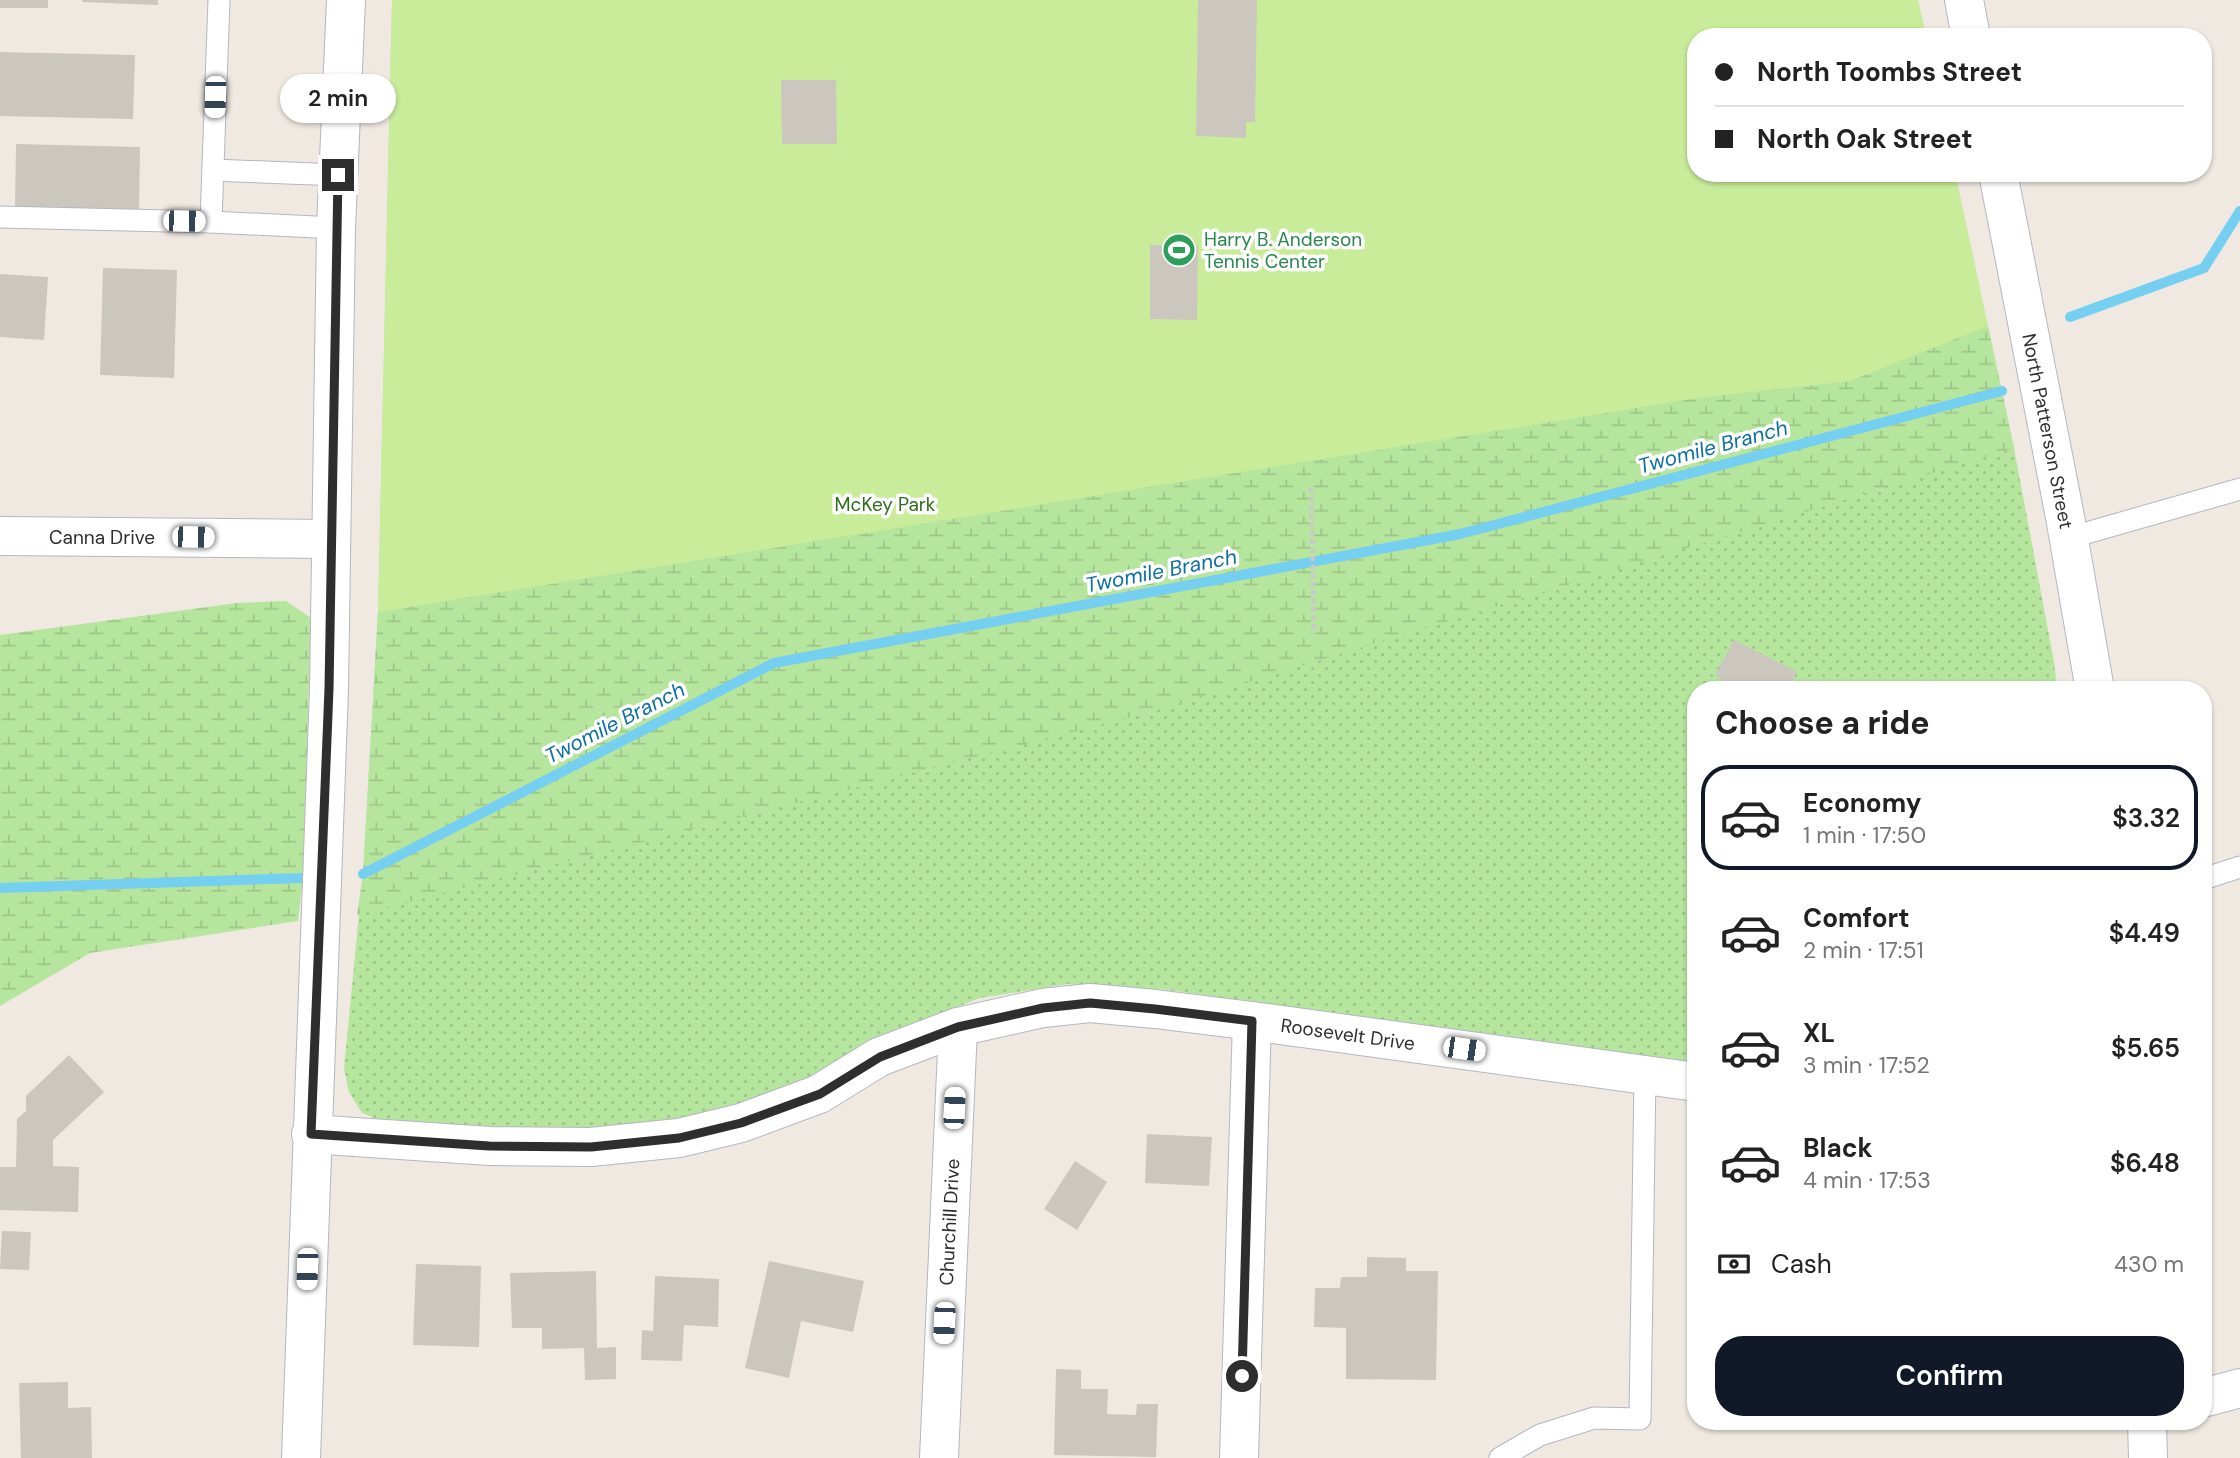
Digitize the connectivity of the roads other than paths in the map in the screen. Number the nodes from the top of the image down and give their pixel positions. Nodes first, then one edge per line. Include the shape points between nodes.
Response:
1 (219, 0) edge
2 (346, 0) edge
3 (1964, 0) edge
4 (1969, 28) edge
5 (213, 170) junction
6 (338, 175) junction
7 (2000, 182) edge
8 (0, 217) edge
9 (211, 222) junction
10 (336, 228) junction
11 (2240, 489) edge
12 (0, 536) edge
13 (2069, 538) junction
14 (330, 539) junction
15 (2093, 681) edge
16 (2240, 867) edge
17 (2212, 875) edge
18 (1252, 1021) junction
19 (958, 1027) junction
20 (1645, 1074) junction
21 (1687, 1081) edge
22 (311, 1134) junction
23 (2240, 1388) edge
24 (2212, 1396) edge
25 (2147, 1430) edge
26 (301, 1458) edge
27 (939, 1458) edge
28 (1239, 1458) edge
29 (1500, 1458) edge
30 (2148, 1458) edge

1 - 5 lane
2 - 6 street
3 - 4 street
5 - 6 lane
5 - 9 lane
6 - 10 street
7 - 13 street, North Patterson Street
8 - 9 lane
9 - 10 lane
10 - 14 street
11 - 13 lane
12 - 14 street, Canna Drive
13 - 15 street, North Patterson Street
14 - 22 street via 329,689
16 - 17 lane
18 - 19 street, Roosevelt Drive via 1090,1003
18 - 20 street, Roosevelt Drive
18 - 28 street
19 - 22 street, Roosevelt Drive via 880,1057 820,1094 741,1123 679,1138 591,1147 489,1146
19 - 27 street, Churchill Drive
20 - 21 street, Roosevelt Drive
20 - 29 lane via 1640,1419 1594,1418 1540,1435
22 - 26 street
23 - 24 street
25 - 30 street

